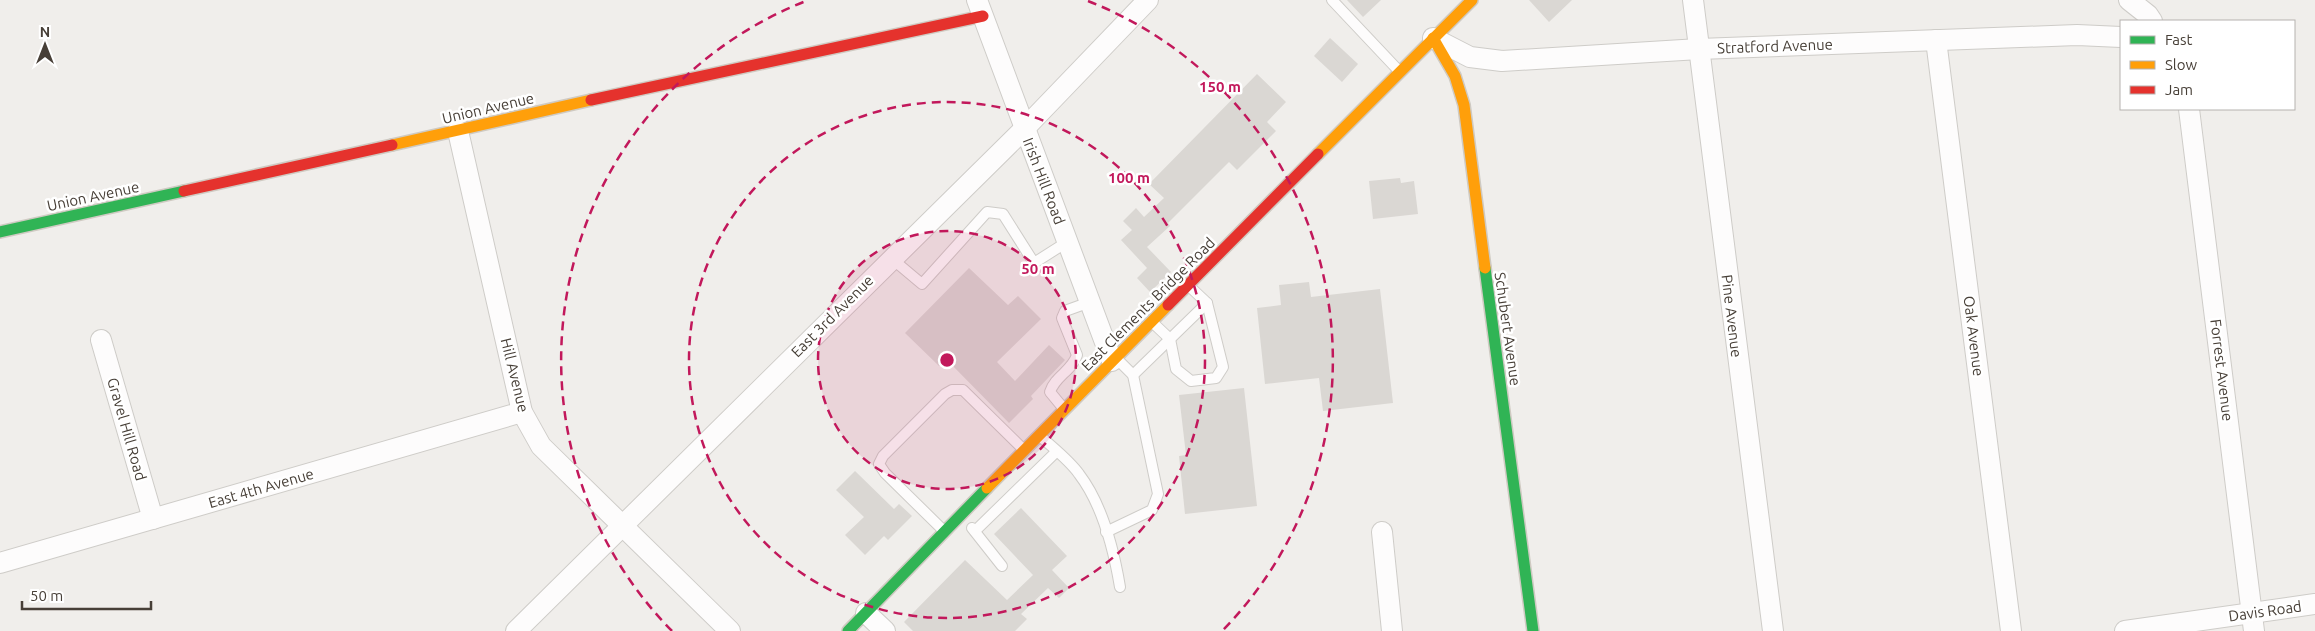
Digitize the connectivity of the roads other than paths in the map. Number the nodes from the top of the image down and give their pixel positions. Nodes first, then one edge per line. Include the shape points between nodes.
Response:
1 (1148, 0) edge
2 (1332, 0) edge
3 (1472, 0) edge
4 (1693, 0) edge
5 (2129, 0) edge
6 (980, 8) edge
7 (2151, 20) edge
8 (2120, 37) edge
9 (1433, 38) junction
10 (1936, 40) junction
11 (1699, 49) junction
12 (1400, 72) junction
13 (2189, 110) edge
14 (1024, 128) junction
15 (458, 131) junction
16 (0, 232) edge
17 (1067, 242) junction
18 (891, 258) junction
19 (1188, 285) junction
20 (1090, 302) junction
21 (1207, 303) junction
22 (1152, 321) junction
23 (1170, 339) junction
24 (101, 340) dead end
25 (1114, 359) junction
26 (1133, 374) junction
27 (1065, 410) junction
28 (522, 412) junction
29 (1040, 435) junction
30 (1025, 451) junction
31 (1056, 452) junction
32 (961, 516) junction
33 (153, 519) junction
34 (622, 525) junction
35 (975, 531) junction
36 (945, 532) junction
37 (1106, 532) junction
38 (1382, 532) dead end
39 (0, 562) edge
40 (1002, 566) dead end
41 (1120, 587) dead end
42 (2315, 604) edge
43 (866, 613) junction
44 (2253, 622) edge
45 (516, 631) edge
46 (730, 631) edge
47 (848, 631) edge
48 (885, 631) edge
49 (1392, 631) edge
50 (1533, 631) edge
51 (1773, 631) edge
52 (2011, 631) edge
53 (2125, 631) edge

1 - 14 street, East 3rd Avenue
2 - 12 lane
3 - 9 street, East Clements Bridge Road
4 - 11 street, Pine Avenue
5 - 7 street
6 - 14 street, Irish Hill Road
6 - 15 street, Union Avenue
8 - 10 street, Stratford Avenue via 2077,35
9 - 11 street, Stratford Avenue via 1470,57 1502,61
9 - 12 street, East Clements Bridge Road
9 - 50 street, Schubert Avenue via 1455,76 1464,105
10 - 11 street, Stratford Avenue
10 - 52 street, Oak Avenue
11 - 51 street, Pine Avenue
12 - 19 street, East Clements Bridge Road
13 - 44 street, Forrest Avenue
14 - 17 street, Irish Hill Road
14 - 18 street, East 3rd Avenue
15 - 16 street, Union Avenue
15 - 28 street, Hill Avenue
17 - 18 lane via 1034,263 1003,214 986,212 922,284
17 - 20 street, Irish Hill Road
18 - 34 street, East 3rd Avenue
19 - 21 lane
19 - 22 street, East Clements Bridge Road
20 - 25 street, Irish Hill Road
20 - 27 lane via 1065,311 1062,318 1077,355 1074,365 1052,384 1050,392
21 - 23 lane
21 - 23 lane via 1223,367 1216,378 1191,381 1176,369
22 - 23 lane
22 - 25 street, East Clements Bridge Road
23 - 26 lane
24 - 33 street, Gravel Hill Road
25 - 26 lane
25 - 27 street, East Clements Bridge Road
26 - 37 lane via 1158,494 1152,510
27 - 29 street, East Clements Bridge Road
28 - 33 street, East 4th Avenue
28 - 34 street, Hill Avenue via 542,446
29 - 30 street, East Clements Bridge Road
29 - 31 lane
30 - 32 street, East Clements Bridge Road
30 - 36 lane via 962,390 952,390 883,456 879,464 885,474
31 - 35 lane
31 - 37 lane via 1079,474 1094,500
32 - 35 lane
32 - 36 street, East Clements Bridge Road
33 - 39 street, East 4th Avenue
34 - 45 street, East 3rd Avenue
34 - 46 street, Hill Avenue
35 - 40 lane
36 - 43 street, East Clements Bridge Road
37 - 41 lane via 1114,550
38 - 49 street
42 - 44 street, Davis Road
43 - 47 street, East Clements Bridge Road
43 - 48 street
44 - 53 street, Davis Road

